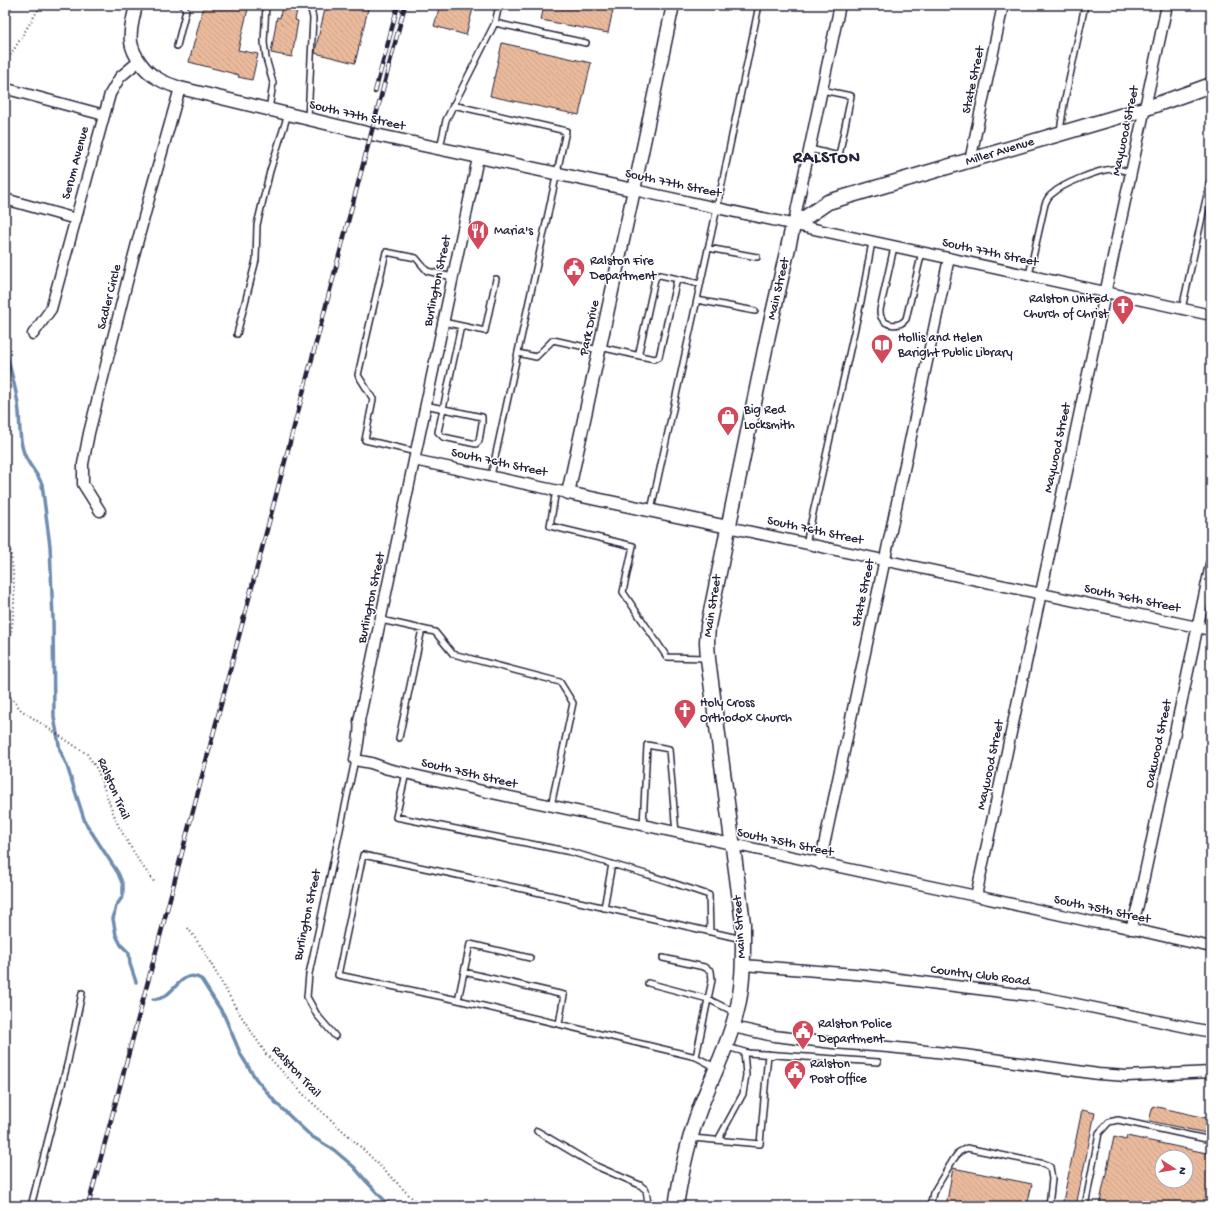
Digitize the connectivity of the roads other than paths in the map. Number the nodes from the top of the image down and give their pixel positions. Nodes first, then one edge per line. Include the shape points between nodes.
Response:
1 (136, 5) edge
2 (184, 5) edge
3 (266, 5) edge
4 (310, 5) edge
5 (499, 5) edge
6 (673, 5) edge
7 (759, 5) edge
8 (840, 5) edge
9 (1003, 5) edge
10 (1085, 5) edge
11 (1166, 5) edge
12 (495, 23) junction
13 (586, 43) dead end
14 (176, 46) dead end
15 (139, 61) junction
16 (1211, 85) edge
17 (180, 88) junction
18 (11, 90) dead end
19 (822, 90) junction
20 (453, 105) junction
21 (1144, 109) junction
22 (269, 110) junction
23 (288, 114) junction
24 (104, 116) junction
25 (308, 119) junction
26 (1060, 134) junction
27 (439, 149) junction
28 (810, 149) junction
29 (478, 158) junction
30 (970, 161) junction
31 (1131, 172) junction
32 (557, 174) junction
33 (1211, 176) edge
34 (634, 190) junction
35 (5, 199) edge
36 (717, 208) junction
37 (76, 219) junction
38 (793, 226) junction
39 (872, 242) junction
40 (894, 247) junction
41 (708, 248) junction
42 (922, 252) junction
43 (757, 257) dead end
44 (949, 258) junction
45 (1028, 275) junction
46 (452, 277) junction
47 (496, 279) dead end
48 (677, 279) junction
49 (700, 284) junction
50 (1105, 292) junction
51 (697, 300) junction
52 (1182, 308) junction
53 (755, 311) dead end
54 (1211, 315) edge
55 (443, 322) junction
56 (461, 326) junction
57 (33, 334) dead end
58 (237, 334) dead end
59 (599, 349) junction
60 (518, 353) junction
61 (640, 356) junction
62 (425, 405) junction
63 (443, 409) junction
64 (415, 456) junction
65 (491, 476) junction
66 (562, 491) junction
67 (651, 510) junction
68 (100, 511) dead end
69 (728, 527) junction
70 (806, 544) junction
71 (884, 560) junction
72 (1211, 564) edge
73 (1040, 594) junction
74 (380, 620) junction
75 (1198, 628) junction
76 (422, 629) junction
77 (1211, 630) edge
78 (708, 658) junction
79 (399, 738) dead end
80 (355, 760) junction
81 (406, 773) junction
82 (551, 806) junction
83 (642, 826) junction
84 (676, 833) junction
85 (732, 845) junction
86 (612, 864) junction
87 (820, 864) junction
88 (976, 896) junction
89 (604, 908) junction
90 (1131, 929) junction
91 (710, 932) junction
92 (743, 939) junction
93 (1211, 947) edge
94 (530, 958) dead end
95 (663, 958) dead end
96 (743, 965) junction
97 (464, 972) junction
98 (648, 983) dead end
99 (82, 993) dead end
100 (708, 999) junction
101 (458, 1000) junction
102 (737, 1013) junction
103 (559, 1024) junction
104 (732, 1027) junction
105 (1211, 1032) edge
106 (335, 1036) dead end
107 (726, 1047) junction
108 (744, 1052) junction
109 (768, 1054) junction
110 (696, 1057) junction
111 (878, 1062) dead end
112 (717, 1068) junction
113 (1211, 1072) edge
114 (537, 1131) dead end
115 (690, 1137) junction
116 (718, 1140) junction
117 (1211, 1140) edge
118 (648, 1204) edge
119 (31, 1206) edge
120 (670, 1206) edge
121 (676, 1206) edge
122 (930, 1206) edge
123 (1049, 1206) edge
124 (1085, 1206) edge

1 - 15 street via 131,41
2 - 14 lane via 186,10
3 - 22 lane via 264,42 273,83
4 - 25 lane via 313,18
5 - 12 lane
6 - 34 street, Park Drive
7 - 36 lane
8 - 19 street, Main Street
9 - 30 street, State Street
10 - 26 lane
11 - 21 street, Maywood Street
12 - 13 lane
12 - 20 lane
15 - 17 street, South 77th Street via 158,80
15 - 24 street, Serum Avenue via 116,83
16 - 21 main road, Miller Avenue
17 - 22 street, South 77th Street
17 - 68 street, Sadler Circle via 131,266 83,464 83,484
18 - 24 street
19 - 28 street, Main Street
19 - 28 lane via 851,96 850,104 839,156
20 - 27 lane via 446,120
20 - 32 lane via 566,131
21 - 26 main road, Miller Avenue
21 - 31 street, Maywood Street
22 - 23 street, South 77th Street
23 - 25 street, South 77th Street
23 - 58 lane via 270,171 257,225 256,260
24 - 37 street, Serum Avenue
25 - 27 street, South 77th Street
26 - 30 main road, Miller Avenue
27 - 29 street, South 77th Street
28 - 38 street, Main Street
29 - 32 street, South 77th Street
29 - 46 street, Burlington Street
30 - 38 main road, Miller Avenue via 828,202
31 - 45 lane via 1110,169 1103,171 1060,187 1048,197
31 - 50 street, Maywood Street
32 - 34 street, South 77th Street
32 - 60 lane
33 - 52 lane
34 - 36 street, South 77th Street
34 - 59 street, Park Drive
35 - 37 street
36 - 38 street, South 77th Street
36 - 41 lane
37 - 57 street, Serum Avenue via 51,309
38 - 39 street, South 77th Street
38 - 69 main road, Main Street
39 - 40 street, South 77th Street
39 - 70 lane
40 - 42 street, South 77th Street
40 - 42 lane via 880,310 881,317 889,324 897,326 906,319
41 - 43 lane
41 - 49 lane
42 - 44 street, South 77th Street
44 - 45 street, South 77th Street
44 - 71 street, State Street
45 - 50 street, South 77th Street
46 - 55 street, Burlington Street
46 - 64 lane via 427,272 416,258 386,252 358,375 373,399 365,440
47 - 56 lane via 485,331
48 - 49 lane
48 - 61 lane via 659,357 655,359
48 - 61 lane via 660,275 655,279
49 - 51 lane
50 - 52 street, South 77th Street
50 - 73 street, Maywood Street
51 - 53 lane
51 - 67 lane
52 - 54 street, South 77th Street
55 - 56 lane
55 - 62 street, Burlington Street
56 - 63 lane
59 - 60 lane via 553,340 536,357
59 - 61 lane
59 - 66 street, Park Drive
60 - 65 lane
62 - 63 lane
62 - 64 street, Burlington Street
63 - 63 lane via 482,416 479,441 476,444 443,438 438,432
64 - 65 street, South 76th Street
64 - 74 street, Burlington Street
65 - 66 street, South 76th Street
66 - 67 street, South 76th Street
66 - 78 lane via 550,526 633,546 623,592 667,656
67 - 69 street, South 76th Street
69 - 70 street, South 76th Street
69 - 78 main road, Main Street via 709,614
70 - 71 street, South 76th Street
71 - 73 street, South 76th Street
71 - 87 street, State Street
72 - 75 street, Oakwood Street
73 - 75 street, South 76th Street
73 - 88 street, Maywood Street
74 - 76 lane
74 - 80 street, Burlington Street via 358,721 359,742
75 - 77 street, South 76th Street
75 - 90 street, Oakwood Street
76 - 79 lane
76 - 82 lane via 435,632 453,654 560,682 573,704
78 - 85 main road, Main Street
80 - 81 street, South 75th Street
80 - 106 lane, Burlington Street via 309,974 307,997
81 - 82 street, South 75th Street
81 - 86 lane via 396,817 571,852
82 - 83 street, South 75th Street
83 - 84 street, South 75th Street
83 - 84 lane via 647,746 669,749
84 - 85 street, South 75th Street
85 - 87 street, South 75th Street
85 - 92 main road, Main Street
86 - 89 lane
86 - 91 lane via 709,895
87 - 88 street, South 75th Street
88 - 90 street, South 75th Street
89 - 91 lane
89 - 101 lane via 363,855 338,975
90 - 93 street, South 75th Street
91 - 92 lane
92 - 96 main road, Main Street
94 - 97 lane via 470,944
95 - 100 lane via 704,967 711,971
96 - 102 main road, Main Street
96 - 105 street, Country Club Road via 866,975 1042,997
97 - 101 lane
97 - 103 lane via 564,995
98 - 100 lane
99 - 119 lane via 68,1061
100 - 102 lane
100 - 110 lane
101 - 103 lane
102 - 104 main road, Main Street
103 - 110 lane
104 - 107 main road, Main Street
104 - 113 street via 774,1036 965,1055 1098,1074 1127,1076
107 - 108 lane
107 - 112 main road, Main Street
108 - 109 lane
108 - 116 lane via 746,1075 743,1094
109 - 111 lane
109 - 116 lane via 760,1144
110 - 112 lane
112 - 115 main road, Main Street
114 - 118 lane via 596,1166 640,1185 646,1190
115 - 116 lane
115 - 121 main road, Main Street
117 - 124 lane via 1118,1120 1109,1122 1099,1133
118 - 120 lane
122 - 123 lane via 936,1188 953,1160 959,1152 967,1148 1045,1164 1050,1168 1052,1179

